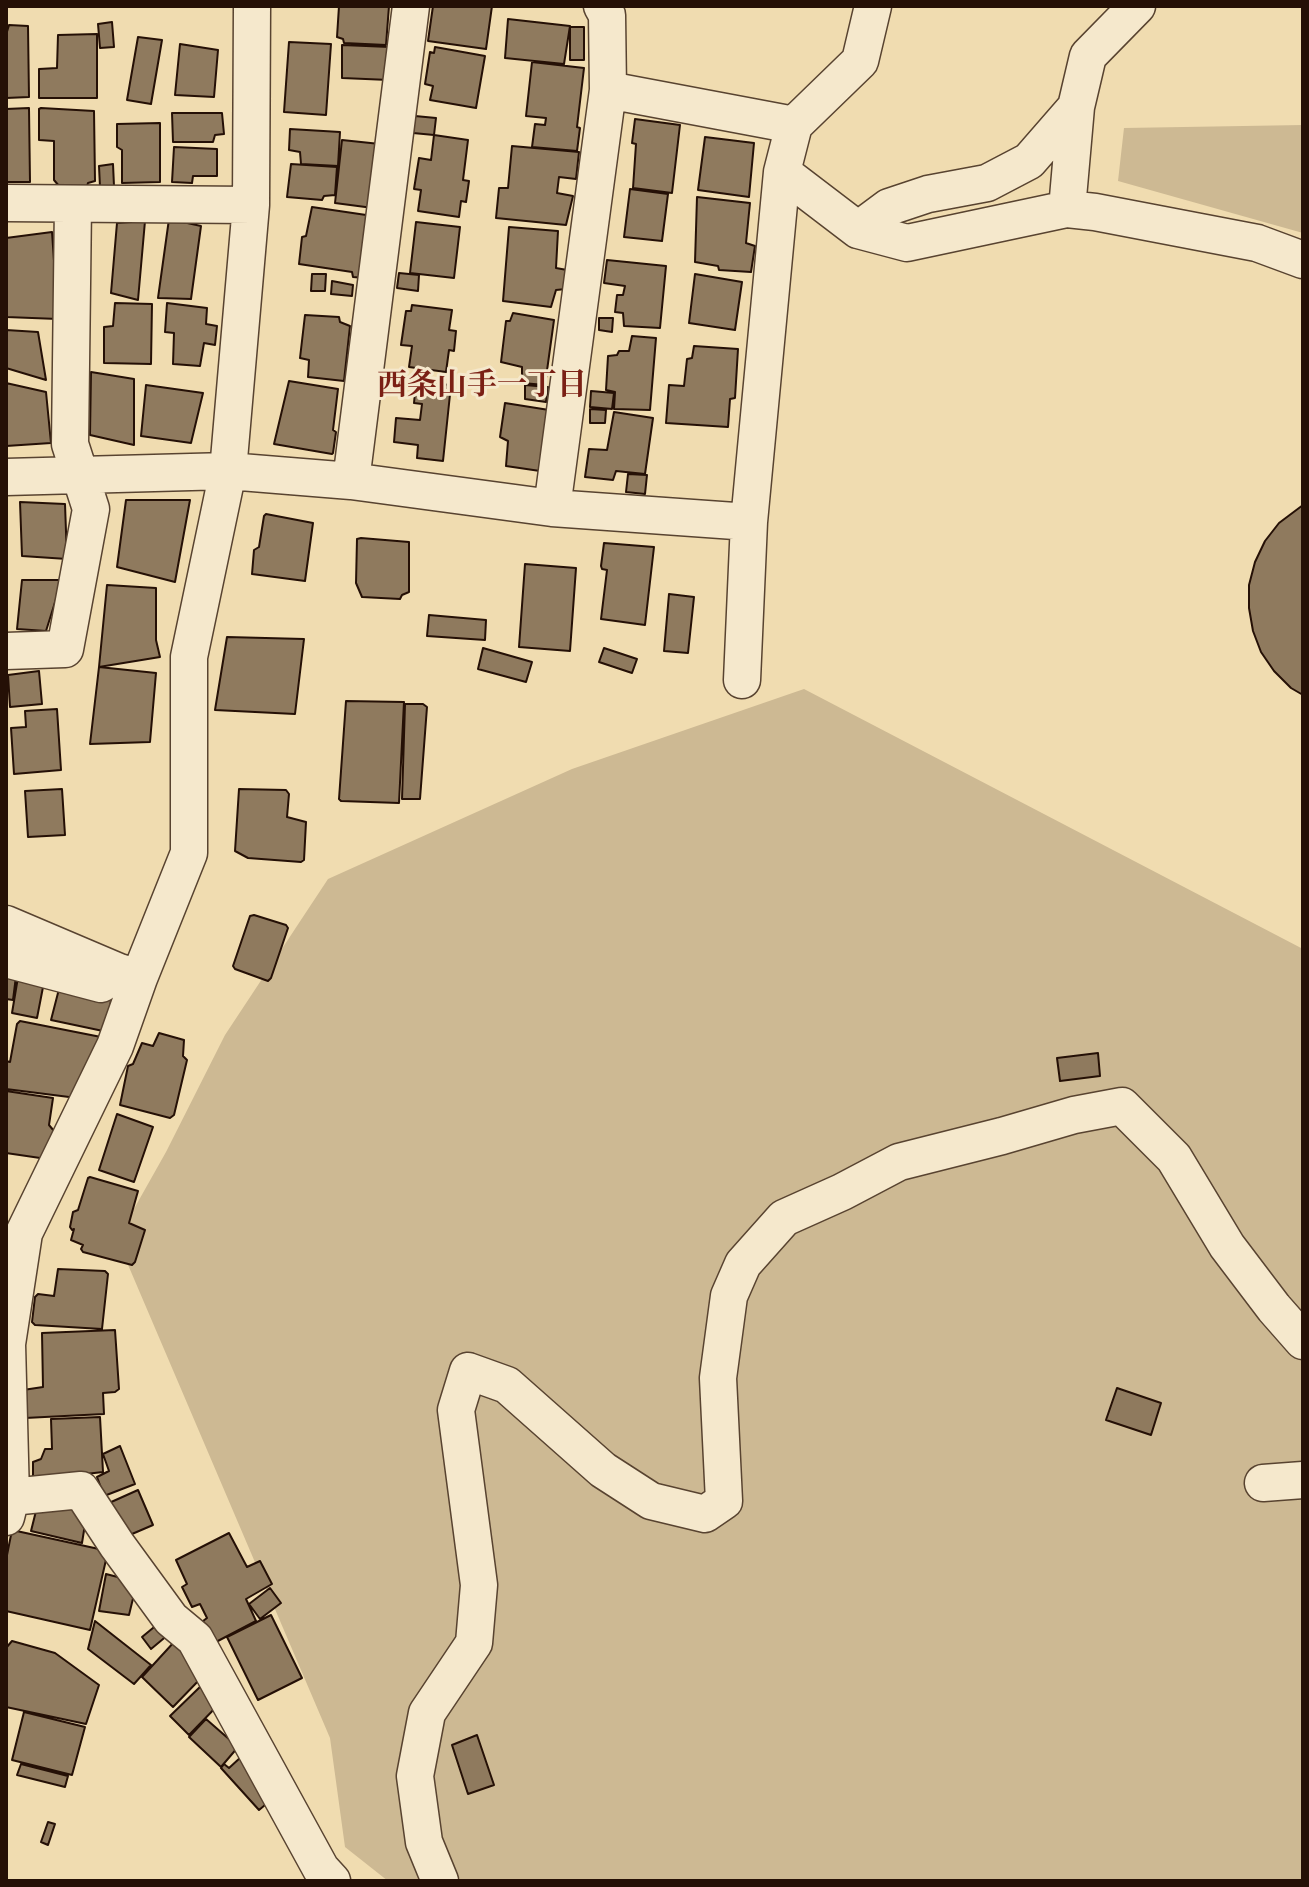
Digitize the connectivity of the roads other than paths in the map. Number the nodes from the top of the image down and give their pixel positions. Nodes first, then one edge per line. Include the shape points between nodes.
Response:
1 (235, 6) edge
2 (252, 6) edge
3 (411, 6) edge
4 (602, 6) edge
5 (873, 6) edge
6 (1137, 6) edge
7 (608, 90) junction
8 (1076, 107) junction
9 (794, 125) junction
10 (782, 172) junction
11 (6, 203) edge
12 (73, 204) junction
13 (251, 205) junction
14 (1067, 209) junction
15 (858, 230) junction
16 (1303, 260) edge
17 (228, 471) junction
18 (80, 474) junction
19 (6, 477) edge
20 (351, 481) junction
21 (552, 508) junction
22 (749, 522) junction
23 (6, 651) edge
24 (742, 680) dead end
25 (6, 924) edge
26 (6, 959) edge
27 (129, 975) junction
28 (1303, 1341) edge
29 (6, 1344) edge
30 (1303, 1480) edge
31 (1263, 1483) dead end
32 (8, 1507) edge
33 (332, 1881) edge
34 (440, 1881) edge

1 - 2 street
2 - 13 street
3 - 20 street
4 - 7 street via 607,15
5 - 9 street via 860,61
6 - 8 street via 1088,56
7 - 9 street
7 - 21 street
8 - 14 street
8 - 15 street via 1029,161 987,183 889,207
9 - 10 street
10 - 15 street
10 - 22 street
11 - 12 street
12 - 13 street
12 - 18 street via 70,444
13 - 17 street
14 - 15 street via 907,243
14 - 16 street via 1257,243
17 - 18 street
17 - 20 street
17 - 27 street via 189,657 189,853
18 - 19 street
18 - 23 street via 91,509 65,649
20 - 21 street
21 - 22 street
22 - 24 street
25 - 27 street
26 - 27 street via 113,987
27 - 29 street via 115,1046 24,1233
28 - 34 street via 1227,1246 1174,1158 1122,1106 899,1162 784,1218 743,1264 729,1296 718,1378 724,1501 705,1514 651,1501 603,1470 507,1385 468,1371 456,1410 479,1585 474,1643 427,1713 415,1776 424,1842
29 - 32 street
30 - 31 street
32 - 33 street via 81,1490 171,1619 195,1639

